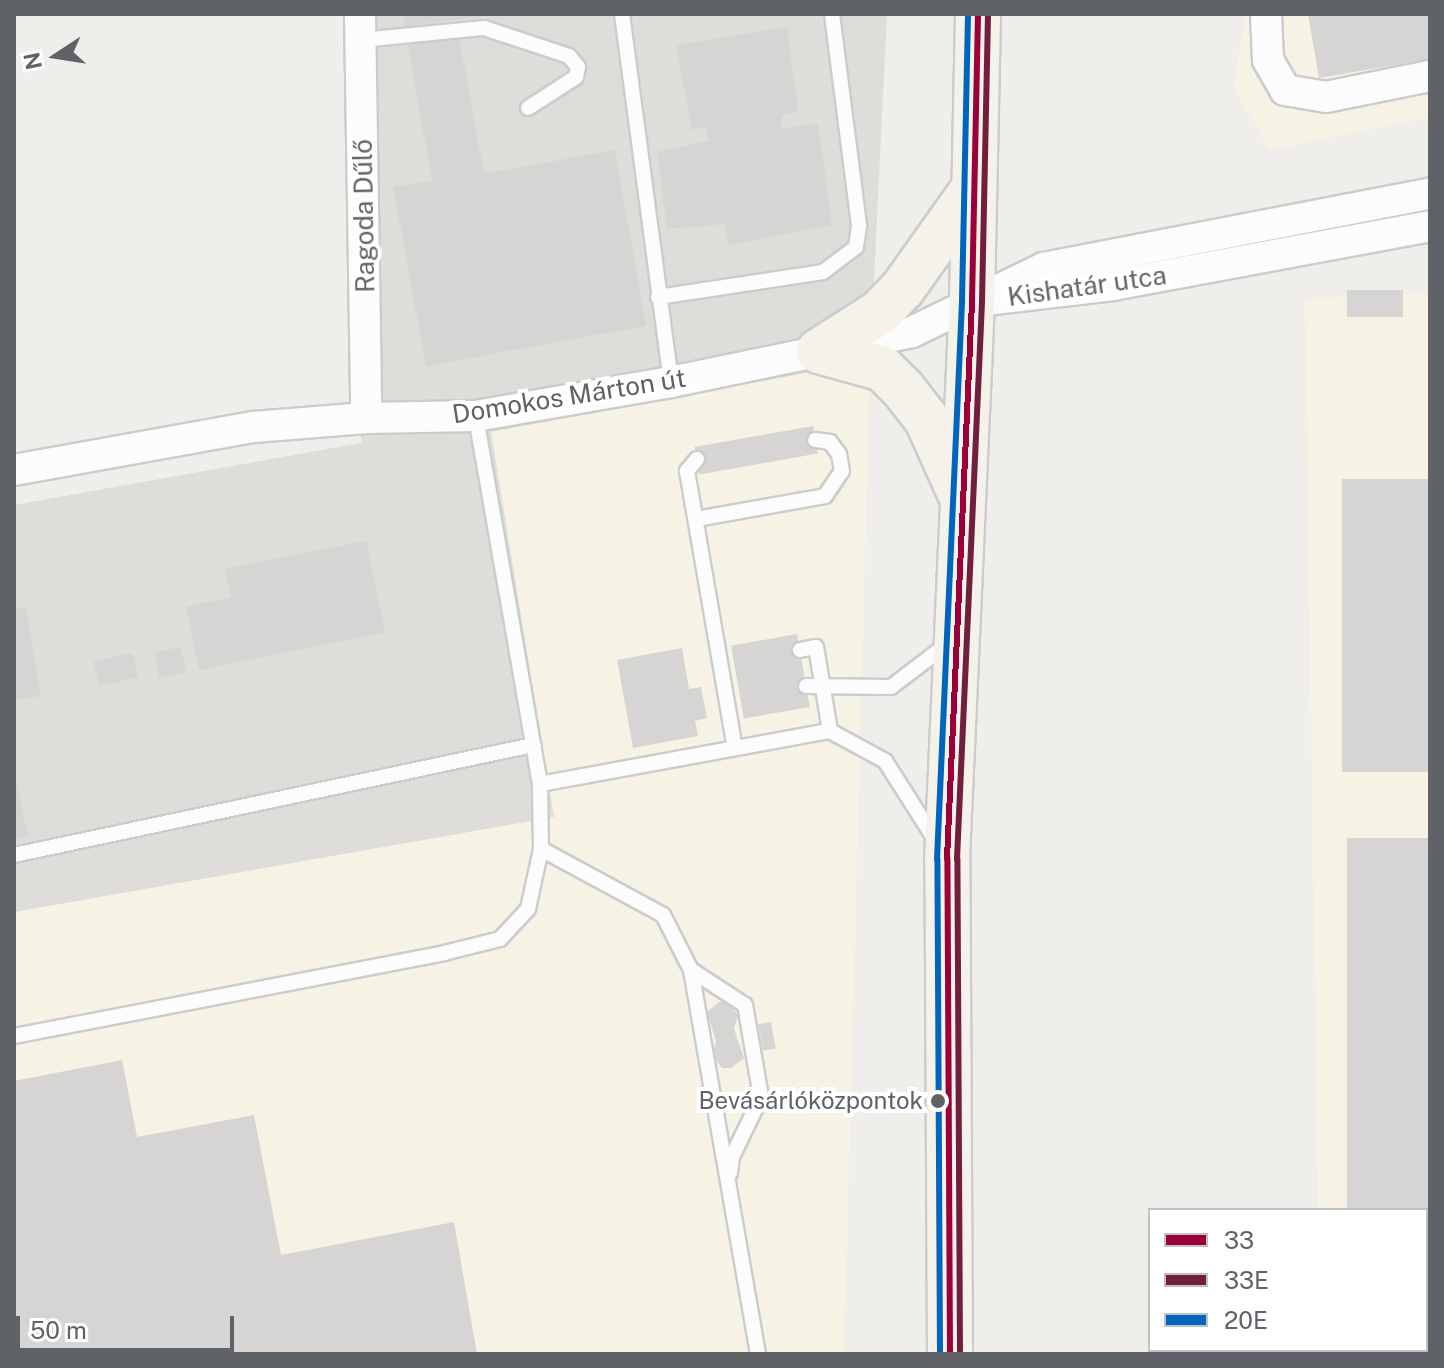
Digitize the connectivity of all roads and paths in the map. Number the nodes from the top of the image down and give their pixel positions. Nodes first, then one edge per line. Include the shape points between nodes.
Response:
1 (622, 14) edge
2 (832, 14) edge
3 (978, 14) edge
4 (1266, 14) edge
5 (360, 27) edge
6 (1430, 76) edge
7 (528, 108) dead end
8 (972, 191) junction
9 (1430, 194) edge
10 (1430, 226) edge
11 (658, 297) junction
12 (972, 301) junction
13 (819, 351) junction
14 (671, 382) junction
15 (476, 416) junction
16 (366, 418) junction
17 (815, 440) dead end
18 (697, 459) dead end
19 (14, 470) edge
20 (962, 501) junction
21 (696, 519) junction
22 (956, 637) junction
23 (800, 650) dead end
24 (814, 684) junction
25 (830, 731) junction
26 (533, 745) junction
27 (735, 748) junction
28 (540, 784) junction
29 (541, 849) junction
30 (14, 855) edge
31 (947, 859) junction
32 (691, 970) junction
33 (14, 1036) edge
34 (729, 1186) junction
35 (758, 1354) edge
36 (950, 1354) edge

1 - 11 lane
2 - 11 lane via 859,225 856,247 823,272
3 - 8 main road
4 - 6 street via 1268,60 1285,90 1311,97 1341,95
5 - 7 lane via 484,28 569,56 578,67 576,77
5 - 16 street, Ragoda Dűlő
8 - 12 main road
8 - 13 main road via 880,312
9 - 12 street, Kishatár utca via 1067,263
10 - 12 street, Kishatár utca via 1113,285
11 - 14 lane
12 - 13 street, Domokos Márton út via 912,332
12 - 20 main road
13 - 14 street, Domokos Márton út
13 - 20 main road via 883,369 903,389 927,420
14 - 15 street, Domokos Márton út
15 - 16 street, Domokos Márton út
15 - 26 lane
16 - 19 street, Domokos Márton út via 142,444
17 - 21 lane via 830,442 839,454 842,471 825,496
18 - 21 lane via 687,471
20 - 22 main road
21 - 27 lane via 734,699
22 - 24 lane via 891,687
22 - 31 main road
23 - 24 lane via 816,647
24 - 25 lane
25 - 27 lane
25 - 31 lane via 885,761
26 - 28 lane
26 - 30 lane
27 - 28 lane
28 - 29 lane
29 - 32 lane via 663,915
29 - 33 lane via 528,909 500,939
31 - 36 main road
32 - 34 lane
32 - 34 lane via 745,1005 761,1097 732,1157
34 - 35 lane

